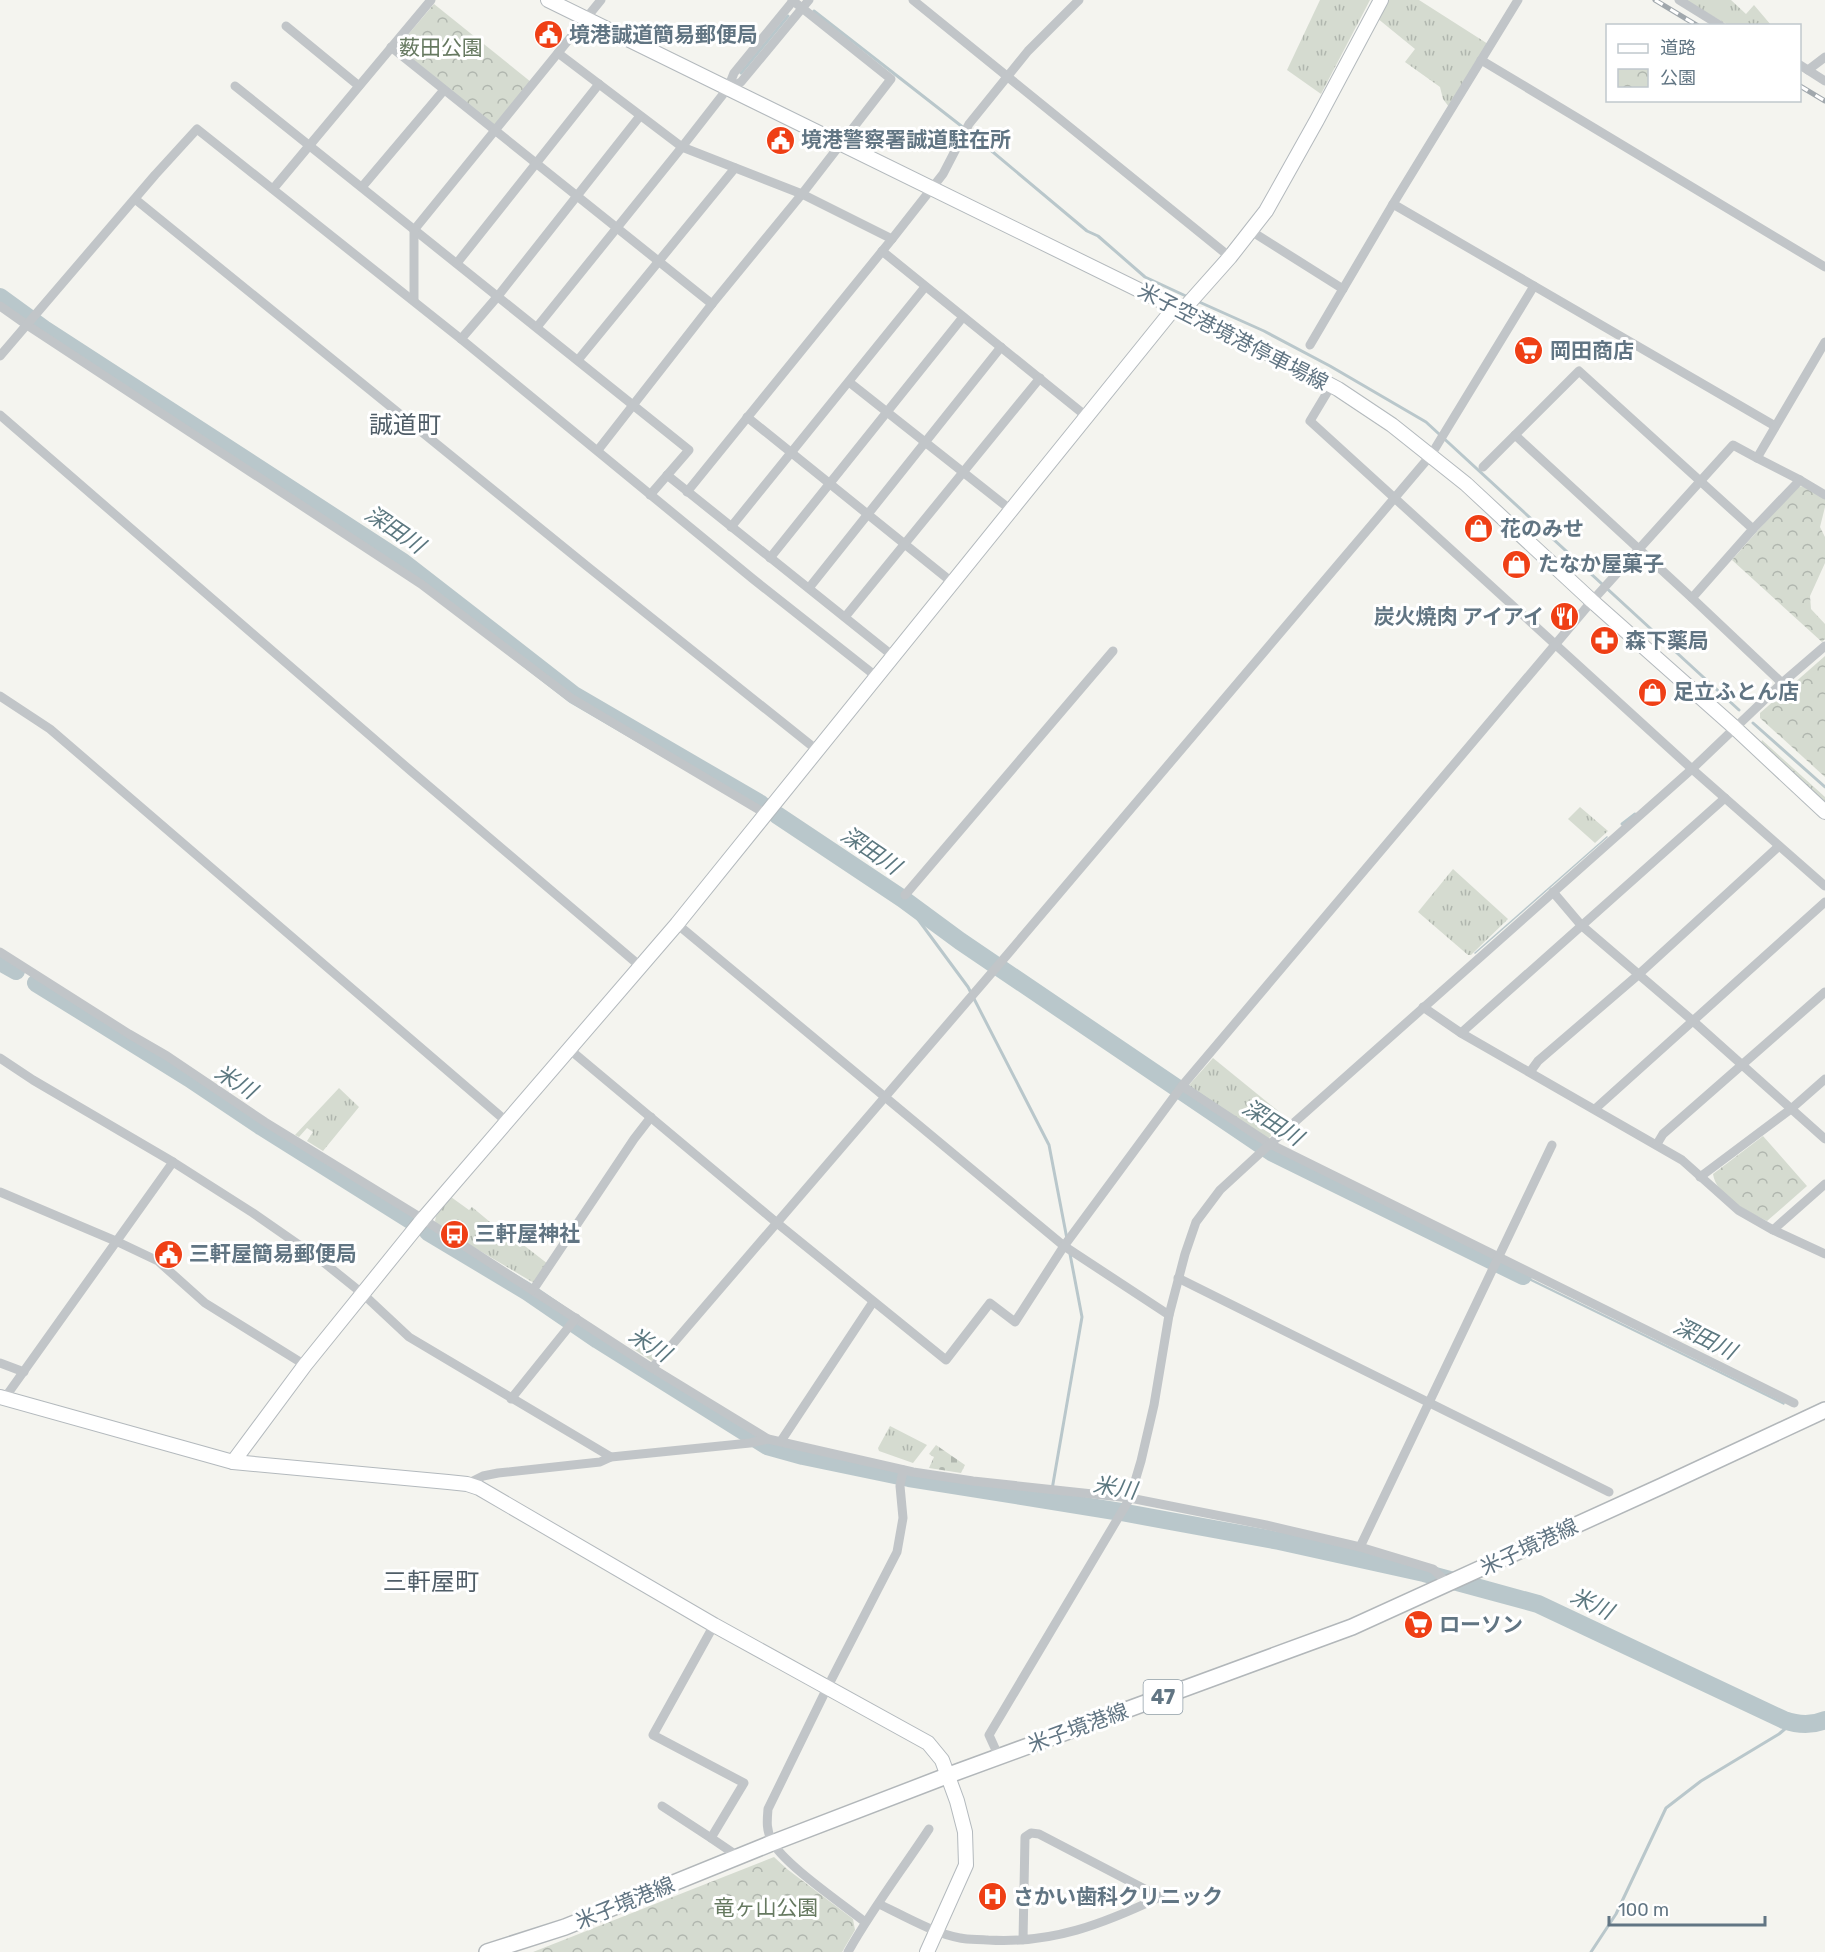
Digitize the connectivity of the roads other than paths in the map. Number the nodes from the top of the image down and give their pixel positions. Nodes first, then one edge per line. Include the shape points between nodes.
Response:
1 (432, 0) edge
2 (548, 0) edge
3 (601, 0) edge
4 (793, 0) edge
5 (809, 0) edge
6 (913, 0) edge
7 (1079, 0) edge
8 (1381, 0) edge
9 (1518, 0) edge
10 (1679, 0) edge
11 (803, 8) junction
12 (586, 19) junction
13 (1718, 24) edge
14 (286, 26) dead end
15 (391, 47) junction
16 (558, 53) junction
17 (1825, 57) edge
18 (1481, 60) junction
19 (1804, 67) edge
20 (1008, 76) junction
21 (1825, 81) edge
22 (599, 84) junction
23 (235, 86) dead end
24 (359, 86) junction
25 (728, 88) junction
26 (444, 90) junction
27 (640, 116) junction
28 (495, 131) junction
29 (841, 145) junction
30 (309, 146) junction
31 (682, 147) junction
32 (536, 164) junction
33 (735, 168) junction
34 (362, 188) junction
35 (273, 189) junction
36 (932, 189) junction
37 (802, 194) junction
38 (577, 197) junction
39 (135, 199) junction
40 (1393, 204) junction
41 (617, 229) junction
42 (414, 230) junction
43 (1251, 231) junction
44 (892, 239) junction
45 (882, 251) junction
46 (1230, 257) junction
47 (658, 261) junction
48 (457, 263) junction
49 (1825, 267) edge
50 (1534, 286) junction
51 (925, 287) junction
52 (1343, 289) junction
53 (498, 296) junction
54 (414, 301) junction
55 (712, 304) junction
56 (0, 306) edge
57 (1178, 309) junction
58 (963, 317) junction
59 (27, 325) junction
60 (537, 327) junction
61 (461, 339) junction
62 (1825, 342) edge
63 (1310, 345) dead end
64 (1001, 347) junction
65 (0, 356) edge
66 (578, 360) junction
67 (1040, 378) junction
68 (849, 382) junction
69 (1331, 386) junction
70 (634, 406) junction
71 (887, 412) junction
72 (0, 415) edge
73 (1086, 416) junction
74 (747, 417) junction
75 (1775, 426) junction
76 (1515, 435) junction
77 (925, 442) junction
78 (598, 450) junction
79 (791, 453) junction
80 (1431, 455) junction
81 (1757, 458) junction
82 (1483, 467) dead end
83 (963, 473) junction
84 (667, 475) junction
85 (1800, 480) junction
86 (1701, 481) junction
87 (830, 485) junction
88 (687, 492) junction
89 (650, 495) junction
90 (1825, 495) edge
91 (1395, 497) junction
92 (1011, 510) junction
93 (867, 515) junction
94 (731, 527) junction
95 (1753, 529) junction
96 (905, 544) junction
97 (1639, 549) junction
98 (770, 558) junction
99 (953, 583) junction
100 (809, 588) junction
101 (1692, 598) junction
102 (1592, 601) junction
103 (845, 617) junction
104 (1556, 645) junction
105 (1825, 646) edge
106 (1113, 651) dead end
107 (893, 656) junction
108 (877, 677) junction
109 (1782, 683) junction
110 (0, 696) edge
111 (1734, 728) junction
112 (817, 750) junction
113 (1692, 769) junction
114 (1725, 798) junction
115 (1825, 812) edge
116 (766, 814) junction
117 (1779, 846) junction
118 (1825, 886) edge
119 (1553, 892) junction
120 (905, 895) dead end
121 (1825, 902) edge
122 (677, 924) junction
123 (1581, 925) junction
124 (0, 952) edge
125 (640, 966) junction
126 (1638, 975) junction
127 (1825, 992) edge
128 (1424, 1007) junction
129 (1693, 1021) junction
130 (1461, 1033) junction
131 (569, 1050) junction
132 (0, 1058) edge
133 (1742, 1065) junction
134 (1530, 1072) junction
135 (1825, 1079) edge
136 (1182, 1086) junction
137 (884, 1098) junction
138 (1595, 1109) junction
139 (1791, 1109) junction
140 (651, 1117) junction
141 (506, 1121) junction
142 (1825, 1139) edge
143 (1270, 1144) junction
144 (1657, 1144) junction
145 (1552, 1145) dead end
146 (173, 1162) junction
147 (1700, 1177) junction
148 (1825, 1184) edge
149 (0, 1192) edge
150 (423, 1219) junction
151 (777, 1223) junction
152 (1773, 1230) junction
153 (118, 1242) junction
154 (1064, 1246) junction
155 (1825, 1254) edge
156 (1498, 1258) junction
157 (1178, 1278) junction
158 (533, 1290) junction
159 (363, 1294) junction
160 (873, 1302) junction
161 (1169, 1315) junction
162 (576, 1318) junction
163 (0, 1363) edge
164 (305, 1365) junction
165 (652, 1368) junction
166 (24, 1372) junction
167 (2, 1398) edge
168 (511, 1399) junction
169 (1428, 1402) junction
170 (1794, 1403) dead end
171 (1825, 1410) edge
172 (768, 1438) junction
173 (781, 1442) junction
174 (611, 1457) junction
175 (233, 1462) junction
176 (903, 1470) junction
177 (467, 1484) junction
178 (1609, 1492) dead end
179 (1130, 1498) junction
180 (1360, 1547) junction
181 (1448, 1584) junction
182 (714, 1625) junction
183 (827, 1688) junction
184 (999, 1757) junction
185 (949, 1775) junction
186 (662, 1806) dead end
187 (929, 1829) dead end
188 (711, 1838) junction
189 (772, 1843) junction
190 (739, 1857) junction
191 (879, 1904) junction
192 (865, 1922) junction
193 (938, 1931) junction
194 (1023, 1940) junction
195 (488, 1952) edge
196 (848, 1952) edge
197 (927, 1952) edge

1 - 15 street
2 - 12 street, 米子空港境港停車場線
3 - 12 street
4 - 11 street
4 - 25 street via 734,74
5 - 11 street
6 - 20 street
7 - 20 street
8 - 43 street via 1279,190
9 - 18 street
10 - 13 street
11 - 25 street via 741,82
11 - 29 street via 891,79
12 - 16 street
12 - 25 street, 米子空港境港停車場線
14 - 24 street
15 - 24 street
15 - 26 street
16 - 22 street
16 - 28 street
17 - 19 street
18 - 40 street
18 - 49 street
19 - 21 street
20 - 36 street via 969,124
20 - 46 street
22 - 27 street
22 - 32 street
23 - 30 street
24 - 30 street
25 - 29 street, 米子空港境港停車場線
25 - 31 street
26 - 28 street
26 - 34 street
27 - 31 street
27 - 38 street
28 - 32 street
28 - 42 street
29 - 36 street, 米子空港境港停車場線
29 - 37 street
30 - 34 street
30 - 35 street
31 - 33 street
31 - 41 street
32 - 38 street
32 - 48 street
33 - 37 street
33 - 47 street
34 - 42 street
35 - 39 street via 196,129
35 - 54 street
36 - 44 street
36 - 57 street, 米子空港境港停車場線
37 - 44 street
37 - 55 street
38 - 41 street
38 - 53 street
39 - 59 street
39 - 112 street
40 - 50 street
40 - 52 street
41 - 47 street
41 - 60 street
42 - 48 street
42 - 54 street
43 - 46 street
43 - 52 street
44 - 45 street
45 - 51 street
45 - 74 street
46 - 57 street
47 - 55 street
47 - 66 street
48 - 53 street
50 - 75 street
50 - 80 street
51 - 58 street
51 - 68 street
52 - 63 street
53 - 60 street
53 - 61 street
54 - 61 street
55 - 70 street
56 - 59 street
57 - 69 street, 米子空港境港停車場線
57 - 73 street
58 - 64 street
58 - 71 street
59 - 65 street
59 - 116 street via 421,584 571,698
60 - 66 street
61 - 78 street
62 - 75 street
64 - 67 street
64 - 77 street
66 - 70 street
67 - 73 street
67 - 83 street
68 - 71 street
68 - 79 street
69 - 80 street, 米子空港境港停車場線
69 - 91 street via 1310,421
70 - 78 street
70 - 84 street via 688,450
71 - 77 street
71 - 87 street
72 - 125 street
73 - 92 street
74 - 79 street
74 - 88 street
75 - 81 street
76 - 82 street
76 - 86 street via 1580,370
76 - 97 street
77 - 83 street
77 - 93 street
78 - 89 street
79 - 87 street
79 - 94 street
80 - 91 street
80 - 102 street, 米子空港境港停車場線
81 - 85 street
81 - 86 street via 1733,445
83 - 92 street
83 - 96 street
84 - 88 street
84 - 89 street
85 - 90 street
85 - 95 street
86 - 95 street
86 - 97 street
87 - 93 street
87 - 98 street
88 - 94 street
89 - 108 street
91 - 104 street
91 - 137 street
92 - 99 street
93 - 96 street
93 - 100 street
94 - 98 street
95 - 101 street
96 - 99 street
96 - 103 street
97 - 101 street
97 - 102 street
98 - 100 street
99 - 107 street
100 - 103 street
101 - 109 street
102 - 104 street
102 - 111 street, 米子空港境港停車場線
103 - 107 street
104 - 113 street
104 - 136 street
105 - 109 street
106 - 120 street
107 - 108 street
108 - 112 street
109 - 111 street
110 - 141 street via 50,729
111 - 113 street
111 - 115 street, 米子空港境港停車場線
112 - 116 street
113 - 114 street
113 - 119 street
114 - 117 street
114 - 123 street
116 - 122 street
117 - 118 street
117 - 126 street
119 - 123 street
119 - 128 street
121 - 129 street
122 - 125 street
122 - 137 street
123 - 126 street
123 - 130 street
124 - 150 street
125 - 131 street
126 - 129 street
126 - 134 street
127 - 133 street
128 - 130 street
128 - 143 street
129 - 133 street
129 - 138 street
130 - 134 street
131 - 140 street
131 - 141 street
132 - 146 street
133 - 139 street
133 - 144 street via 1663,1134
134 - 138 street
135 - 139 street
136 - 143 street
136 - 154 street
137 - 151 street
137 - 154 street
138 - 144 street
139 - 142 street
139 - 147 street
140 - 151 street
140 - 158 street
141 - 150 street
143 - 156 street
143 - 157 street via 1221,1190 1196,1222
144 - 147 street
145 - 156 street
146 - 153 street
146 - 159 street via 314,1255
147 - 152 street via 1738,1210
148 - 152 street
149 - 153 street
150 - 158 street
150 - 159 street
151 - 160 street
151 - 165 street
152 - 155 street
153 - 164 street via 158,1262 205,1303
153 - 166 street
154 - 160 street via 1015,1322 990,1303 946,1360
154 - 161 street
156 - 169 street
156 - 170 street
157 - 161 street
157 - 169 street
158 - 162 street
159 - 164 street
159 - 168 street via 409,1337
160 - 173 street
161 - 179 street via 1154,1406
162 - 165 street
162 - 168 street
163 - 166 street
164 - 175 street
165 - 172 street
166 - 167 street
167 - 175 street
168 - 174 street
169 - 178 street
169 - 180 street
171 - 181 main road, 米子境港線 / 47
172 - 173 street
172 - 174 street
173 - 176 street
174 - 177 street via 600,1462 483,1476
175 - 177 street
176 - 179 street
176 - 183 street via 903,1518 897,1552
177 - 182 street
179 - 180 street
179 - 184 street via 989,1735
180 - 181 street via 1433,1569
181 - 184 main road, 米子境港線 / 47 via 1352,1627
182 - 183 street
182 - 188 street via 653,1735 744,1783
183 - 185 street via 928,1743
183 - 189 street via 768,1809 766,1827
184 - 185 main road, 米子境港線 / 47
185 - 189 main road, 米子境港線 / 47
185 - 193 street via 965,1832 966,1864
186 - 188 street
187 - 191 street
188 - 190 street
189 - 190 main road, 米子境港線 / 47
189 - 192 street via 784,1858
190 - 195 main road, 米子境港線 / 47 via 565,1927
191 - 192 street
191 - 193 street
192 - 196 street
193 - 194 street via 959,1938
193 - 197 street
194 - 194 street via 1074,1932 1160,1897 1031,1833 1025,1837

